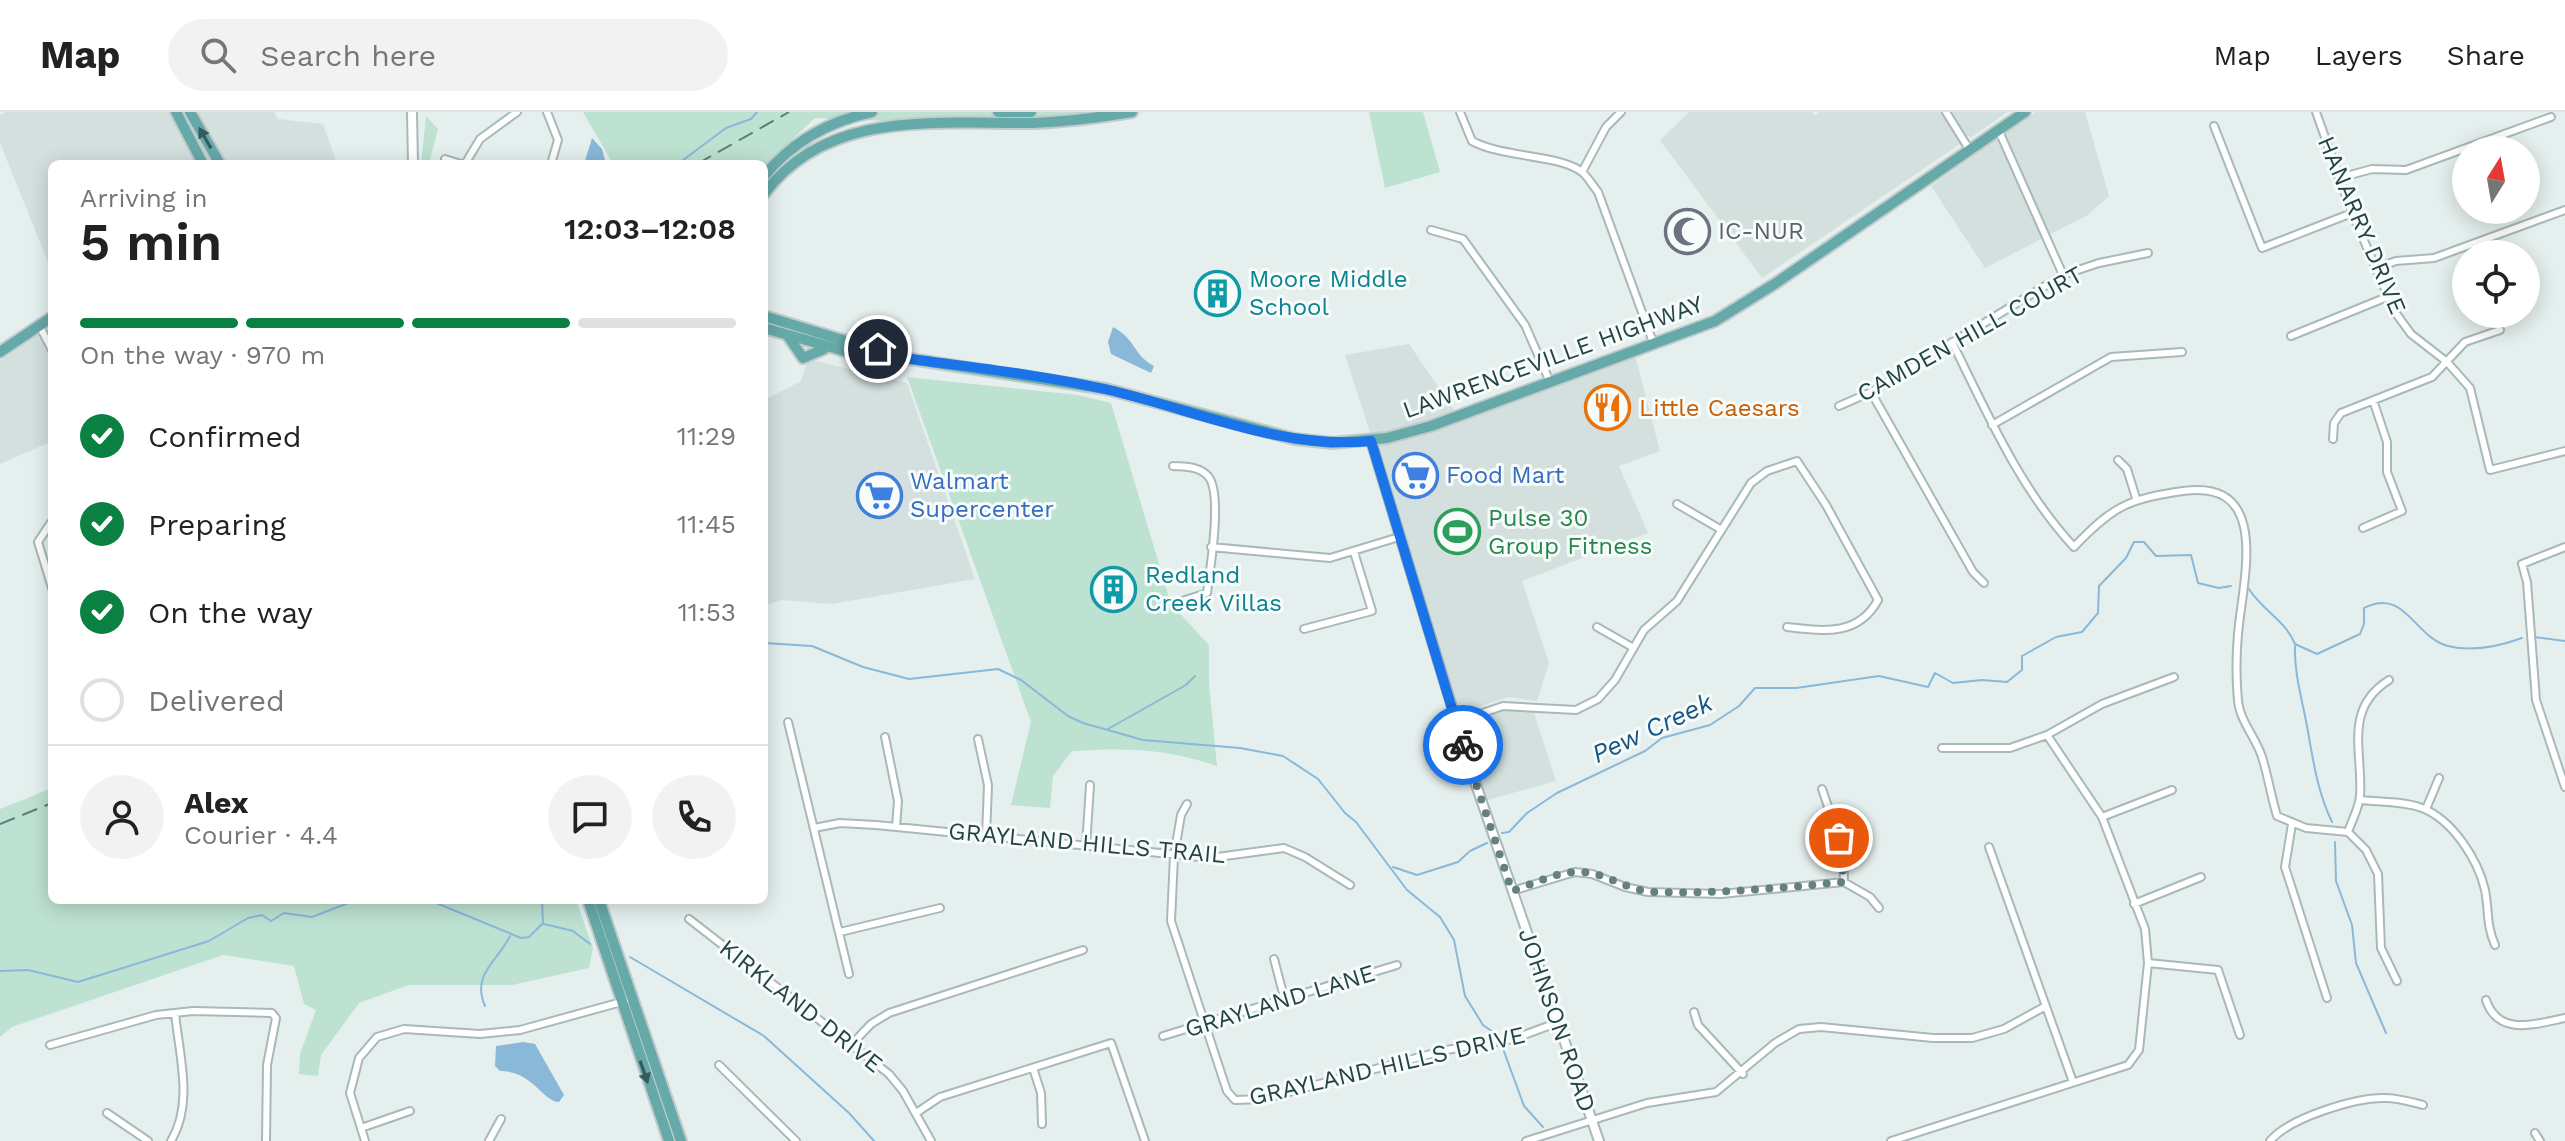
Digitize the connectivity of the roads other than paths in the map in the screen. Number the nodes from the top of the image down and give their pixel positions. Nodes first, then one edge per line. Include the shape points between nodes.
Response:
1 (176, 112) edge
2 (190, 112) edge
3 (412, 112) edge
4 (517, 112) edge
5 (547, 112) edge
6 (872, 112) edge
7 (998, 112) edge
8 (1031, 112) edge
9 (1132, 112) edge
10 (1460, 112) edge
11 (1946, 112) edge
12 (2025, 112) edge
13 (2316, 112) edge
14 (1616, 114) edge
15 (966, 117) edge
16 (2551, 117) dead end
17 (2214, 126) dead end
18 (1998, 129) junction
19 (1969, 149) junction
20 (796, 152) junction
21 (445, 159) dead end
22 (201, 160) edge
23 (218, 160) edge
24 (413, 160) edge
25 (449, 160) edge
26 (466, 160) edge
27 (552, 160) edge
28 (1582, 172) junction
29 (768, 173) edge
30 (2339, 178) junction
31 (768, 189) edge
32 (2565, 210) edge
33 (2352, 213) junction
34 (1431, 230) dead end
35 (2148, 253) dead end
36 (2376, 268) junction
37 (2063, 275) junction
38 (2387, 297) junction
39 (768, 317) edge
40 (48, 319) edge
41 (39, 325) junction
42 (768, 329) edge
43 (2500, 330) dead end
44 (787, 335) junction
45 (2291, 336) dead end
46 (48, 342) edge
47 (1952, 342) junction
48 (1654, 345) junction
49 (834, 349) junction
50 (0, 352) edge
51 (2182, 352) dead end
52 (897, 357) junction
53 (2447, 362) junction
54 (1550, 382) junction
55 (1871, 392) junction
56 (2373, 400) junction
57 (1839, 406) dead end
58 (1992, 425) junction
59 (2333, 439) dead end
60 (1371, 441) junction
61 (2565, 451) edge
62 (2118, 460) dead end
63 (1173, 466) dead end
64 (2136, 498) junction
65 (1677, 504) dead end
66 (48, 527) edge
67 (2363, 528) dead end
68 (1720, 529) junction
69 (1399, 537) junction
70 (1211, 547) junction
71 (2565, 547) edge
72 (1354, 552) junction
73 (48, 575) edge
74 (1984, 583) dead end
75 (1179, 602) dead end
76 (1597, 627) dead end
77 (1787, 627) dead end
78 (1304, 629) dead end
79 (1632, 647) junction
80 (2174, 677) dead end
81 (2389, 680) dead end
82 (788, 722) dead end
83 (1456, 722) junction
84 (2047, 735) junction
85 (885, 737) dead end
86 (978, 739) dead end
87 (1942, 748) dead end
88 (2439, 778) dead end
89 (1090, 785) dead end
90 (2565, 787) edge
91 (1822, 789) dead end
92 (2172, 790) dead end
93 (2360, 800) junction
94 (1187, 804) dead end
95 (2426, 809) junction
96 (2102, 817) junction
97 (2292, 824) junction
98 (896, 827) junction
99 (814, 828) junction
100 (2348, 832) junction
101 (986, 836) junction
102 (1086, 846) junction
103 (1989, 847) dead end
104 (1174, 856) junction
105 (2201, 877) dead end
106 (1844, 882) junction
107 (1350, 885) dead end
108 (1512, 891) junction
109 (590, 904) edge
110 (600, 904) edge
111 (2134, 904) junction
112 (940, 908) dead end
113 (1879, 908) dead end
114 (689, 919) dead end
115 (840, 932) junction
116 (2495, 945) dead end
117 (1083, 950) dead end
118 (1274, 959) dead end
119 (2148, 963) junction
120 (1397, 965) dead end
121 (849, 974) dead end
122 (2397, 981) dead end
123 (1284, 997) junction
124 (2327, 998) dead end
125 (2486, 1000) dead end
126 (626, 1001) junction
127 (2044, 1007) junction
128 (1694, 1012) dead end
129 (175, 1013) junction
130 (2565, 1018) edge
131 (1560, 1022) junction
132 (1204, 1023) junction
133 (2240, 1035) dead end
134 (1163, 1036) dead end
135 (50, 1045) dead end
136 (851, 1045) junction
137 (719, 1065) dead end
138 (1033, 1068) junction
139 (1743, 1074) junction
140 (2073, 1082) junction
141 (2423, 1105) dead end
142 (410, 1111) dead end
143 (107, 1113) dead end
144 (916, 1113) junction
145 (501, 1119) dead end
146 (1591, 1120) junction
147 (1042, 1124) dead end
148 (361, 1128) junction
149 (2535, 1133) dead end
150 (148, 1141) edge
151 (171, 1141) edge
152 (266, 1141) edge
153 (365, 1141) edge
154 (489, 1141) edge
155 (669, 1141) edge
156 (681, 1141) edge
157 (796, 1141) edge
158 (931, 1141) edge
159 (1145, 1141) edge
160 (1526, 1141) edge
161 (1599, 1141) edge
162 (1891, 1141) edge
163 (2270, 1141) edge
164 (2540, 1141) edge

1 - 22 main road
23 -> 2 main road
3 - 24 street
4 - 26 street via 480,139
5 - 27 street via 558,140
6 - 20 main road via 828,126
7 - 8 main road
9 - 15 main road via 1059,122
10 - 28 street via 1472,141 1492,152
11 - 19 street
12 - 18 main road, LAWRENCEVILLE HIGHWAY
13 - 30 street, HANARRY DRIVE
14 - 28 street
15 - 20 main road via 876,122
16 - 30 street via 2406,170 2372,169
17 - 33 street via 2262,248
18 - 19 main road, LAWRENCEVILLE HIGHWAY
18 - 37 street
19 - 48 main road, LAWRENCEVILLE HIGHWAY via 1739,308
20 - 29 main road
20 - 31 main road
21 - 25 street
28 - 48 street via 1598,192
30 - 33 street, HANARRY DRIVE
32 - 36 street via 2434,258
33 - 36 street, HANARRY DRIVE
34 - 54 street via 1463,239 1525,325
35 - 37 street, CAMDEN HILL COURT
36 - 38 street, HANARRY DRIVE
37 - 47 street, CAMDEN HILL COURT
38 - 45 street
38 - 53 street, HANARRY DRIVE via 2411,334
39 - 52 main road, LAWRENCEVILLE HIGHWAY
40 - 41 main road
41 - 46 street
41 - 50 main road
42 - 44 main road, LAWRENCEVILLE HIGHWAY
43 - 53 street via 2465,342
44 - 49 main road, LAWRENCEVILLE HIGHWAY
44 - 49 main road via 803,358 822,348
47 - 55 street, CAMDEN HILL COURT
47 - 58 street
48 - 54 main road, LAWRENCEVILLE HIGHWAY
49 - 52 main road, LAWRENCEVILLE HIGHWAY via 873,359
51 - 58 street via 2111,357
52 - 60 main road, LAWRENCEVILLE HIGHWAY via 1106,389 1295,439
53 - 56 street via 2432,377
53 - 61 street, HANARRY DRIVE via 2470,388 2490,470
54 - 60 main road, LAWRENCEVILLE HIGHWAY via 1431,426
55 - 57 street, CAMDEN HILL COURT
55 - 74 street
56 - 59 street via 2341,413
56 - 67 street via 2387,442 2387,472 2402,511
58 - 64 street via 2047,518 2074,547 2102,518
60 - 69 street, JOHNSON ROAD
62 - 64 street via 2127,469
63 - 70 street via 1196,468 1212,482 1216,494
64 - 97 street via 2210,492 2224,495 2241,514 2247,559 2238,636 2239,706 2262,755 2277,816
65 - 68 street
66 - 73 street via 38,542
68 - 77 street via 1751,483 1786,464 1803,464 1878,600 1866,614 1831,632
68 - 79 street via 1677,601
69 - 72 street
69 - 83 street, JOHNSON ROAD
70 - 72 street via 1330,558
70 - 75 street via 1207,593
71 - 90 street via 2524,561 2523,567 2536,700
72 - 78 street via 1372,611
76 - 79 street
79 - 83 street via 1615,680 1598,699 1576,710 1503,706
80 - 84 street via 2102,704
81 - 93 street via 2367,700 2358,717
82 - 99 street
83 - 108 street, JOHNSON ROAD
84 - 87 street via 2010,748
84 - 96 street
85 - 98 street via 898,801
86 - 101 street via 988,785
88 - 95 street
89 - 102 street
91 - 106 street via 1843,850
92 - 96 street
93 - 95 street
93 - 100 street
94 - 104 street, GRAYLAND HILLS DRIVE
95 - 116 street via 2479,867 2486,927
96 - 111 street
97 - 100 street
97 - 124 street via 2285,867
98 - 99 street, GRAYLAND HILLS TRAIL via 840,823
98 - 101 street, GRAYLAND HILLS TRAIL
99 - 115 street
100 - 122 street via 2366,850 2378,874 2381,948
101 - 102 street, GRAYLAND HILLS TRAIL
102 - 104 street, GRAYLAND HILLS TRAIL
103 - 127 street
104 - 107 street, GRAYLAND HILLS TRAIL via 1226,858 1284,848
104 - 132 street, GRAYLAND HILLS DRIVE via 1171,921
105 - 111 street
106 - 108 street via 1721,894 1648,892 1575,872
106 - 113 street
108 - 131 street, JOHNSON ROAD
109 - 126 main road
110 - 126 main road
111 - 119 street via 2145,929
112 - 115 street
114 - 136 street, KIRKLAND DRIVE
115 - 121 street
117 - 136 street via 889,1013
118 - 123 street
119 - 133 street via 2218,970
119 - 140 street via 2139,1050 2128,1065
120 - 123 street, GRAYLAND LANE
123 - 132 street, GRAYLAND LANE
125 - 130 street via 2494,1016 2512,1026
126 - 148 street via 520,1030 384,1033 364,1049 355,1073 350,1099
126 -> 155 main road
126 - 156 main road
127 - 139 street via 2004,1029 1972,1038 1799,1029 1775,1043
127 - 140 street
128 - 139 street via 1698,1025
129 - 135 street
129 - 151 street via 184,1096
129 - 152 street via 272,1013 276,1018 267,1065
131 - 132 street, GRAYLAND HILLS DRIVE via 1513,1039 1446,1050 1247,1102 1235,1100 1227,1091
131 - 146 street, JOHNSON ROAD
132 - 134 street, GRAYLAND LANE
136 - 144 street, KIRKLAND DRIVE via 889,1074
137 - 157 street
138 - 144 street via 940,1097
138 - 147 street
138 - 159 street via 1111,1043
139 - 146 street via 1716,1092 1665,1099
140 - 162 street
141 - 163 street via 2367,1099 2289,1125
142 - 148 street
143 - 150 street
144 - 158 street, KIRKLAND DRIVE
145 - 154 street
146 - 160 street
146 - 161 street, JOHNSON ROAD
148 - 153 street
149 - 164 street

